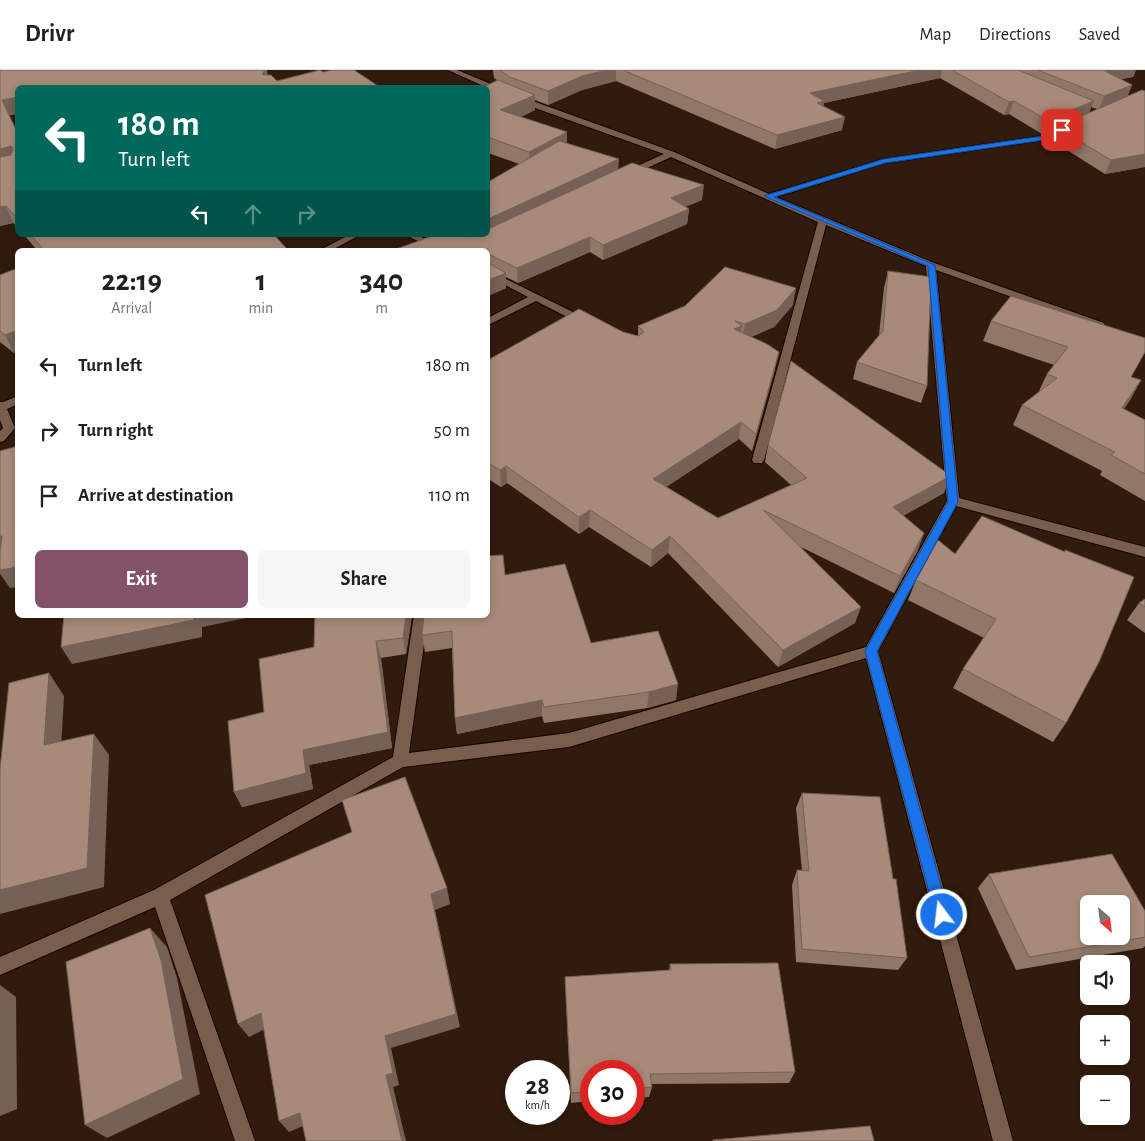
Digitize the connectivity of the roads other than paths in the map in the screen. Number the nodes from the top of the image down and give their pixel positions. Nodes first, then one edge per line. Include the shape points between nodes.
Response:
1 (451, 70) edge
2 (486, 85) edge
3 (490, 87) edge
4 (1081, 123) edge
5 (671, 154) junction
6 (617, 179) edge
7 (768, 196) junction
8 (823, 221) junction
9 (352, 237) edge
10 (414, 237) edge
11 (329, 248) edge
12 (439, 248) edge
13 (931, 265) junction
14 (490, 273) edge
15 (536, 297) junction
16 (490, 321) edge
17 (594, 327) edge
18 (1108, 328) edge
19 (15, 400) edge
20 (1, 406) edge
21 (0, 438) edge
22 (758, 460) dead end
23 (953, 502) junction
24 (1145, 552) edge
25 (421, 618) edge
26 (871, 651) junction
27 (400, 761) junction
28 (160, 896) junction
29 (0, 966) edge
30 (246, 1141) edge
31 (1003, 1141) edge

1 - 2 street
3 - 5 street
4 - 7 street via 1044,138 884,161
5 - 6 street
5 - 7 street
7 - 8 street
8 - 13 street
8 - 22 street
9 - 11 street
10 - 12 street
13 - 18 street
13 - 23 street
14 - 15 street
15 - 16 street
15 - 17 street
19 - 20 street
20 - 21 street via 9,428
23 - 24 street
23 - 26 street
25 - 27 street
26 - 27 street via 569,740
26 - 31 street
27 - 28 street
28 - 29 street
28 - 30 street

